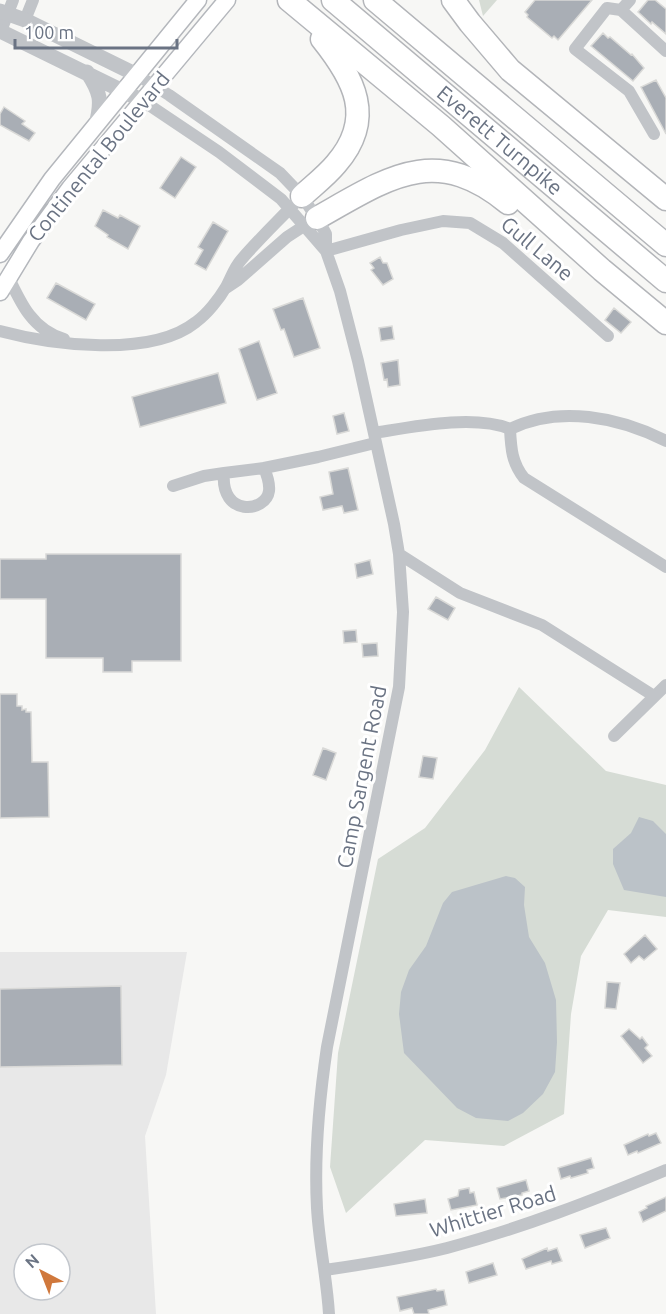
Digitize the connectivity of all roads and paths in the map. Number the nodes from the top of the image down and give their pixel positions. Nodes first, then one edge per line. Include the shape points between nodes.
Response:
1 (33, 0) edge
2 (198, 0) edge
3 (227, 0) edge
4 (283, 0) edge
5 (289, 0) edge
6 (333, 0) edge
7 (375, 0) edge
8 (453, 0) edge
9 (630, 0) edge
10 (7, 8) edge
11 (621, 10) junction
12 (24, 20) junction
13 (1, 31) edge
14 (666, 51) edge
15 (87, 72) junction
16 (136, 75) junction
17 (155, 86) junction
18 (125, 91) junction
19 (142, 101) junction
20 (96, 125) junction
21 (654, 134) dead end
22 (666, 199) edge
23 (296, 202) junction
24 (311, 222) junction
25 (666, 245) edge
26 (326, 251) junction
27 (583, 252) junction
28 (0, 254) edge
29 (8, 276) junction
30 (666, 281) edge
31 (226, 288) junction
32 (0, 292) edge
33 (666, 323) edge
34 (0, 331) edge
35 (608, 336) dead end
36 (86, 345) junction
37 (510, 429) junction
38 (374, 438) junction
39 (666, 441) edge
40 (264, 468) junction
41 (224, 473) junction
42 (173, 486) dead end
43 (399, 554) junction
44 (666, 567) edge
45 (662, 690) edge
46 (614, 736) dead end
47 (666, 1170) edge
48 (325, 1270) junction
49 (329, 1314) edge

1 - 12 street
2 - 16 main road, Continental Boulevard
3 - 17 main road, Continental Boulevard
4 - 23 highway via 338,59 351,81 357,105 355,130 347,149
5 - 27 highway via 441,126
6 - 30 highway, Everett Turnpike
7 - 25 highway, Everett Turnpike
8 - 22 highway via 510,70
9 - 11 street
10 - 12 street
10 - 13 street
11 - 14 street
11 - 21 street via 607,8 575,49 629,91
12 - 16 street
13 - 15 street
15 - 18 street
15 - 20 street via 100,99
16 - 17 street, Camp Sargent Road
16 - 18 main road, Continental Boulevard
17 - 19 main road, Continental Boulevard
17 - 23 street, Camp Sargent Road via 280,173
18 - 19 street
18 - 20 main road, Continental Boulevard
19 - 23 street, Camp Sargent Road
19 - 29 main road, Continental Boulevard via 53,209
20 - 28 main road, Continental Boulevard via 52,179
23 - 24 street, Camp Sargent Road
23 - 31 street via 241,260
24 - 26 street, Camp Sargent Road via 326,234
24 - 27 highway via 396,177 418,170 451,172 474,179 539,228
24 - 31 street
26 - 35 street, Gull Lane via 443,221 470,223 503,243
26 - 38 street, Camp Sargent Road via 340,291
27 - 33 highway
29 - 32 main road, Continental Boulevard
29 - 36 street via 35,323 53,335
31 - 36 street via 198,321 180,332 135,343
34 - 36 street
37 - 38 street via 498,424 447,423
37 - 39 street via 536,419 574,416 624,423
37 - 44 street via 512,456 524,478
38 - 40 street
38 - 43 street, Camp Sargent Road
40 - 41 street
40 - 41 street via 269,493 260,503 248,507 236,504 225,494
41 - 42 street
43 - 45 street via 460,593 542,625
43 - 48 street, Camp Sargent Road via 404,612 399,687 327,1047 316,1135 318,1220
45 - 46 street
47 - 48 street, Whittier Road via 506,1231 421,1254
48 - 49 street, Camp Sargent Road

